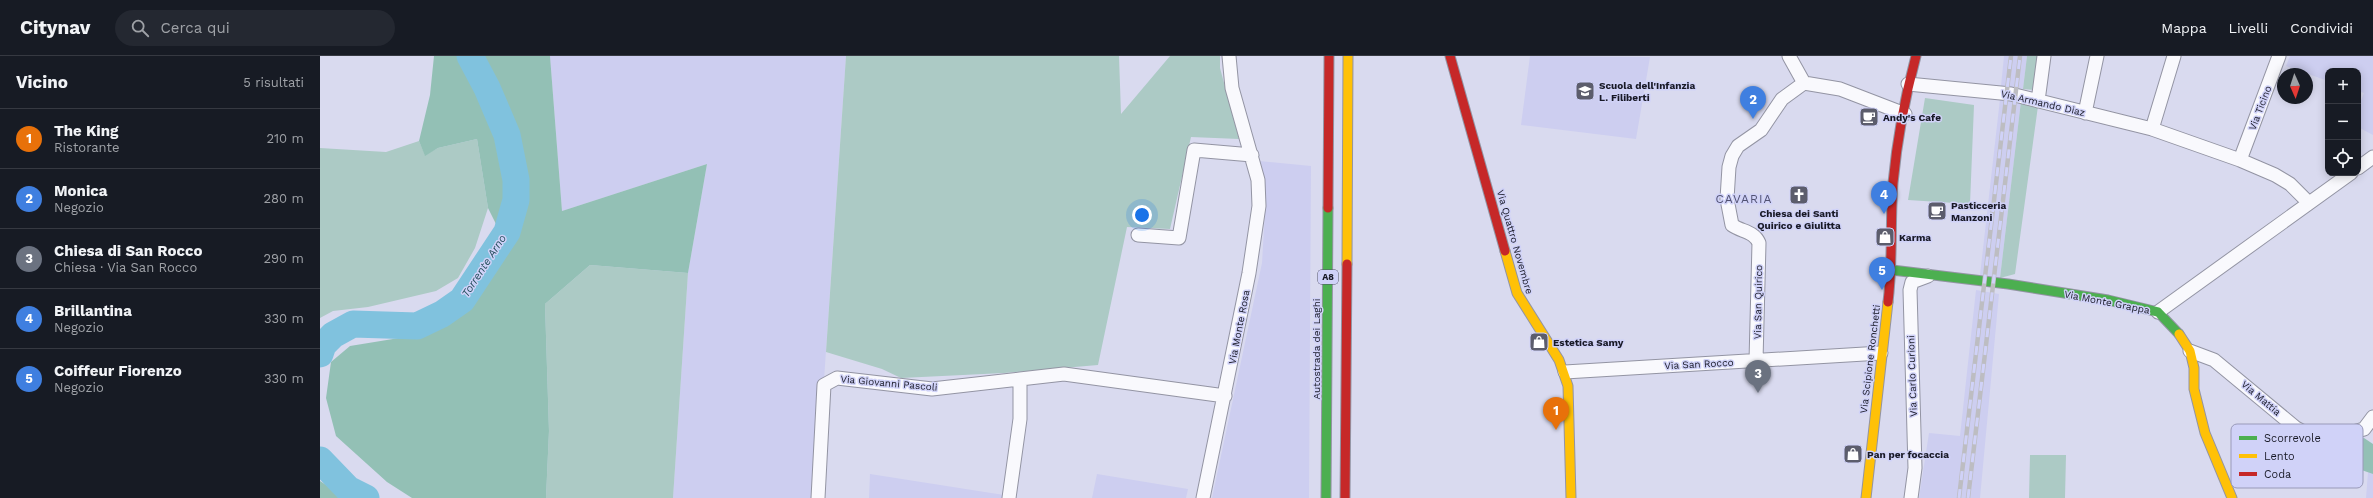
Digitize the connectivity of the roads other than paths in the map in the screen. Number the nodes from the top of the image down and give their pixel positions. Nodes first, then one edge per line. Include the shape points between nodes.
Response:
1 (1229, 56) edge
2 (1329, 56) edge
3 (1348, 56) edge
4 (1450, 56) edge
5 (1789, 56) edge
6 (1916, 56) edge
7 (2044, 56) edge
8 (2097, 56) edge
9 (2174, 56) edge
10 (2279, 56) edge
11 (1804, 83) junction
12 (1908, 84) junction
13 (2038, 101) junction
14 (2085, 113) junction
15 (1904, 114) junction
16 (2152, 129) junction
17 (1252, 155) junction
18 (2373, 157) edge
19 (2240, 160) junction
20 (2361, 166) edge
21 (2347, 176) edge
22 (2309, 203) junction
23 (1138, 235) dead end
24 (1892, 270) junction
25 (1938, 274) junction
26 (2158, 312) junction
27 (2190, 351) junction
28 (1881, 353) junction
29 (1756, 361) junction
30 (1565, 372) junction
31 (1020, 379) junction
32 (1225, 396) junction
33 (2373, 417) edge
34 (2291, 424) edge
35 (2363, 429) edge
36 (818, 498) edge
37 (1009, 498) edge
38 (1203, 498) edge
39 (1326, 498) edge
40 (1345, 498) edge
41 (1571, 498) edge
42 (1866, 498) edge
43 (1911, 498) edge
44 (2232, 498) edge

1 - 17 street, Via Monte Rosa via 1232,88
2 - 39 main road, Autostrada dei Laghi / A8
3 - 40 main road, A8
4 - 30 main road, Via Quattro Novembre via 1517,293 1528,315 1559,357
5 - 11 street
6 - 12 main road, Via Scipione Ronchetti
7 - 13 street
8 - 14 street
9 - 16 street
10 - 19 street, Via Ticino
11 - 15 street via 1840,89
11 - 29 street, Via San Quirico via 1782,99 1761,130 1738,146 1729,167 1728,199 1732,225 1740,231 1750,232 1756,236 1759,243
12 - 13 street, Via Armando Diaz via 2012,94
12 - 15 main road, Via Scipione Ronchetti
13 - 14 street, Via Armando Diaz
14 - 16 street, Via Armando Diaz
15 - 24 main road, Via Scipione Ronchetti via 1892,199
16 - 19 street, Via Armando Diaz
17 - 23 street via 1194,150 1179,238
17 - 32 street, Via Monte Rosa via 1258,180 1259,206
18 - 20 street
19 - 22 street, Via Armando Diaz via 2290,184
21 - 22 street, Via Monte Grappa
22 - 26 street, Via Monte Grappa
24 - 25 main road, Via Monte Grappa
24 - 28 main road, Via Scipione Ronchetti
25 - 26 main road, Via Monte Grappa via 2108,300
25 - 43 street, Via Carlo Curioni via 1920,277 1912,282 1910,290 1915,468
26 - 27 main road via 2179,334
27 - 34 street, Via Mattia via 2214,360
27 - 44 main road via 2194,368 2194,388 2205,433
28 - 29 street, Via San Rocco
28 - 42 main road, Via Scipione Ronchetti
29 - 30 street, Via San Rocco
30 - 41 main road, Via Quattro Novembre via 1568,386
31 - 32 street, Via Giovanni Pascoli via 1064,374
31 - 36 street, Via Giovanni Pascoli via 932,389 837,378 824,385
31 - 37 street via 1020,419
32 - 38 street, Via Monte Rosa
33 - 35 street, Via Mattia

